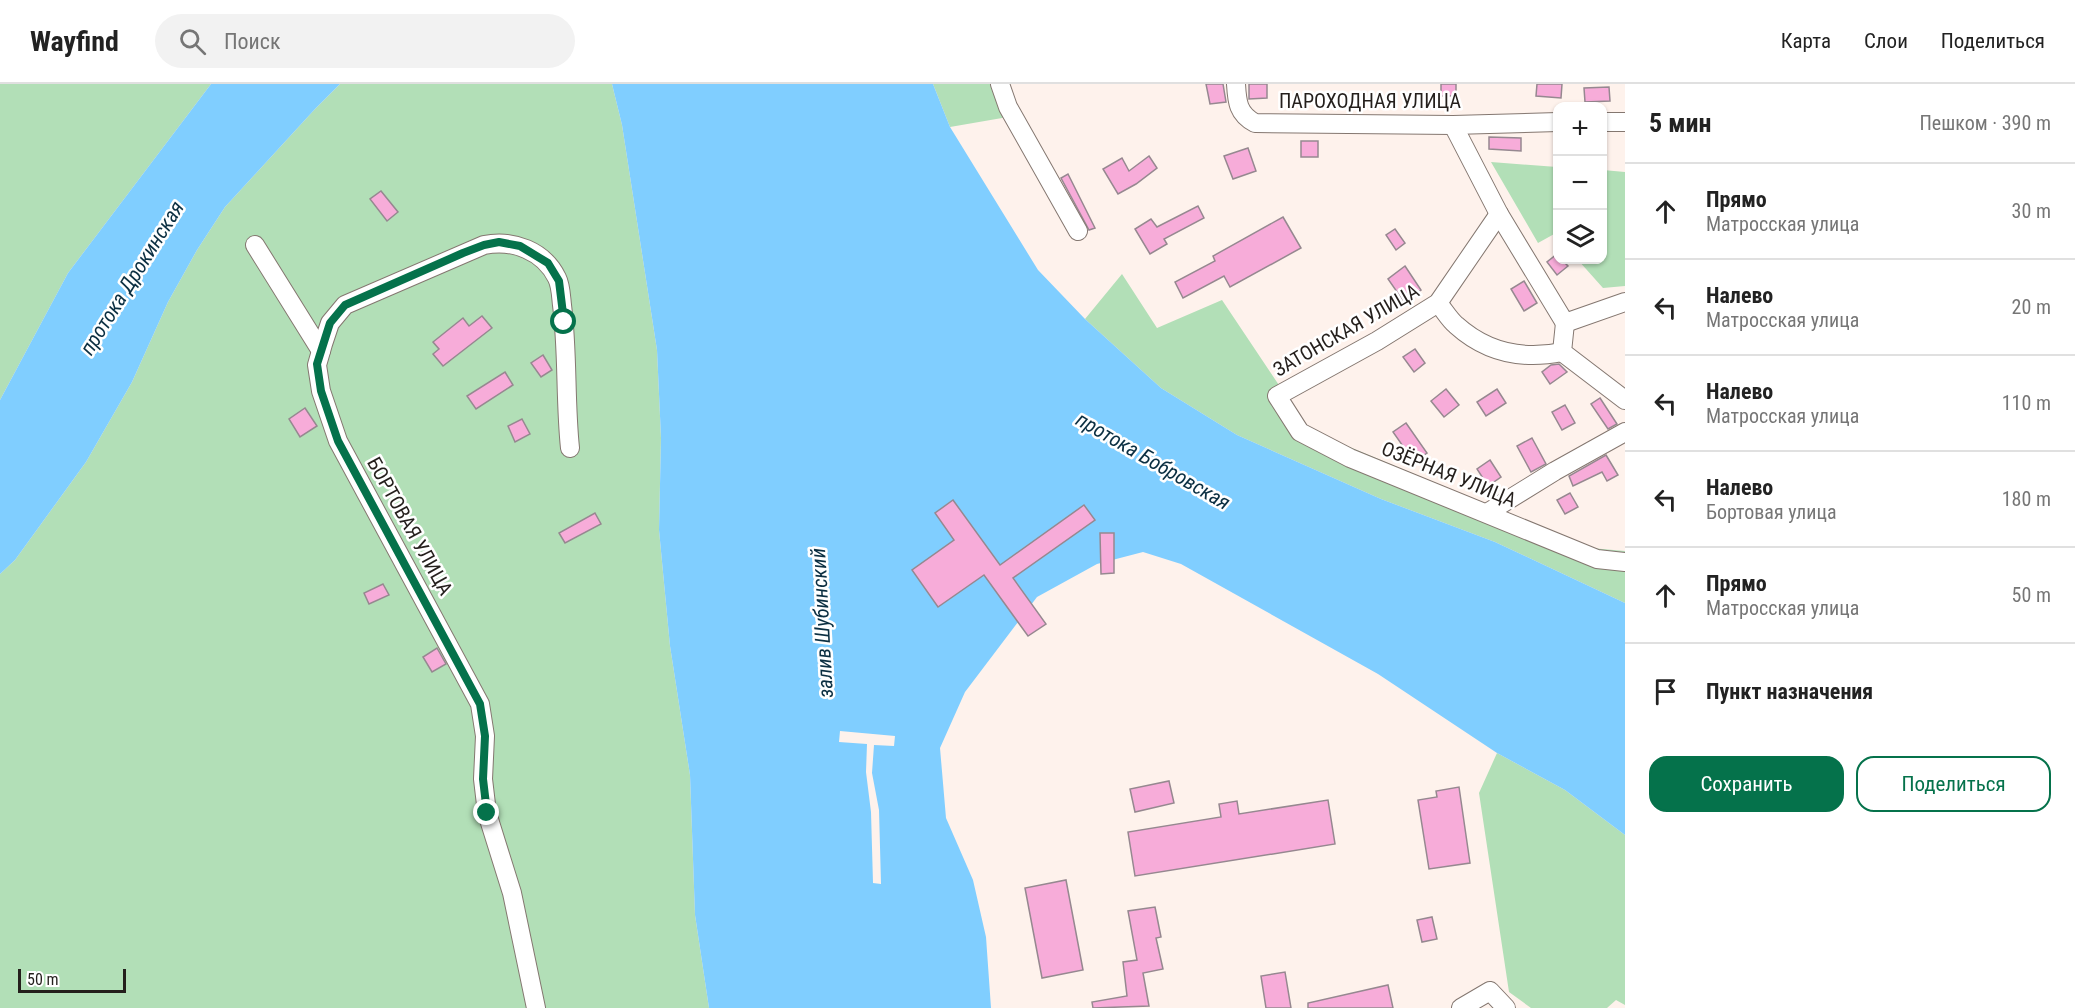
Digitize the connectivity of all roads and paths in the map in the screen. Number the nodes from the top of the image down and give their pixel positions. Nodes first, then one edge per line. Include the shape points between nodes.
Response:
1 (1000, 84) edge
2 (1236, 84) edge
3 (1553, 122) edge
4 (1607, 122) edge
5 (1625, 122) edge
6 (1453, 125) junction
7 (1499, 214) junction
8 (1078, 231) dead end
9 (255, 245) dead end
10 (1625, 302) edge
11 (1438, 303) junction
12 (1565, 323) junction
13 (1562, 352) junction
14 (319, 358) junction
15 (1277, 396) joint
16 (1625, 400) edge
17 (1625, 432) edge
18 (570, 448) dead end
19 (1487, 513) junction
20 (1625, 562) edge
21 (536, 1008) edge
22 (1461, 1008) edge
23 (1506, 1008) edge

1 - 8 street via 1008,107
2 - 6 street, ПАРОХОДНАЯ УЛИЦА via 1240,111 1255,123
3 - 6 street, ПАРОХОДНАЯ УЛИЦА
4 - 5 street
6 - 7 street
7 - 11 street, ЗАТОНСКАЯ УЛИЦА
7 - 12 street
9 - 14 street, БОРТОВАЯ УЛИЦА
10 - 12 street
11 - 13 street via 1455,325 1496,350 1532,356
11 - 15 street, ЗАТОНСКАЯ УЛИЦА
12 - 13 street
13 - 16 street
14 - 18 street via 330,323 345,305 484,245 499,242 520,246 548,263 559,281
14 - 21 street, БОРТОВАЯ УЛИЦА via 321,391 338,441 480,704 487,813 512,893
15 - 19 street, ОЗЁРНАЯ УЛИЦА via 1300,432 1350,458
17 - 19 street
19 - 20 street, ОЗЁРНАЯ УЛИЦА via 1597,559
22 - 23 street via 1490,991

